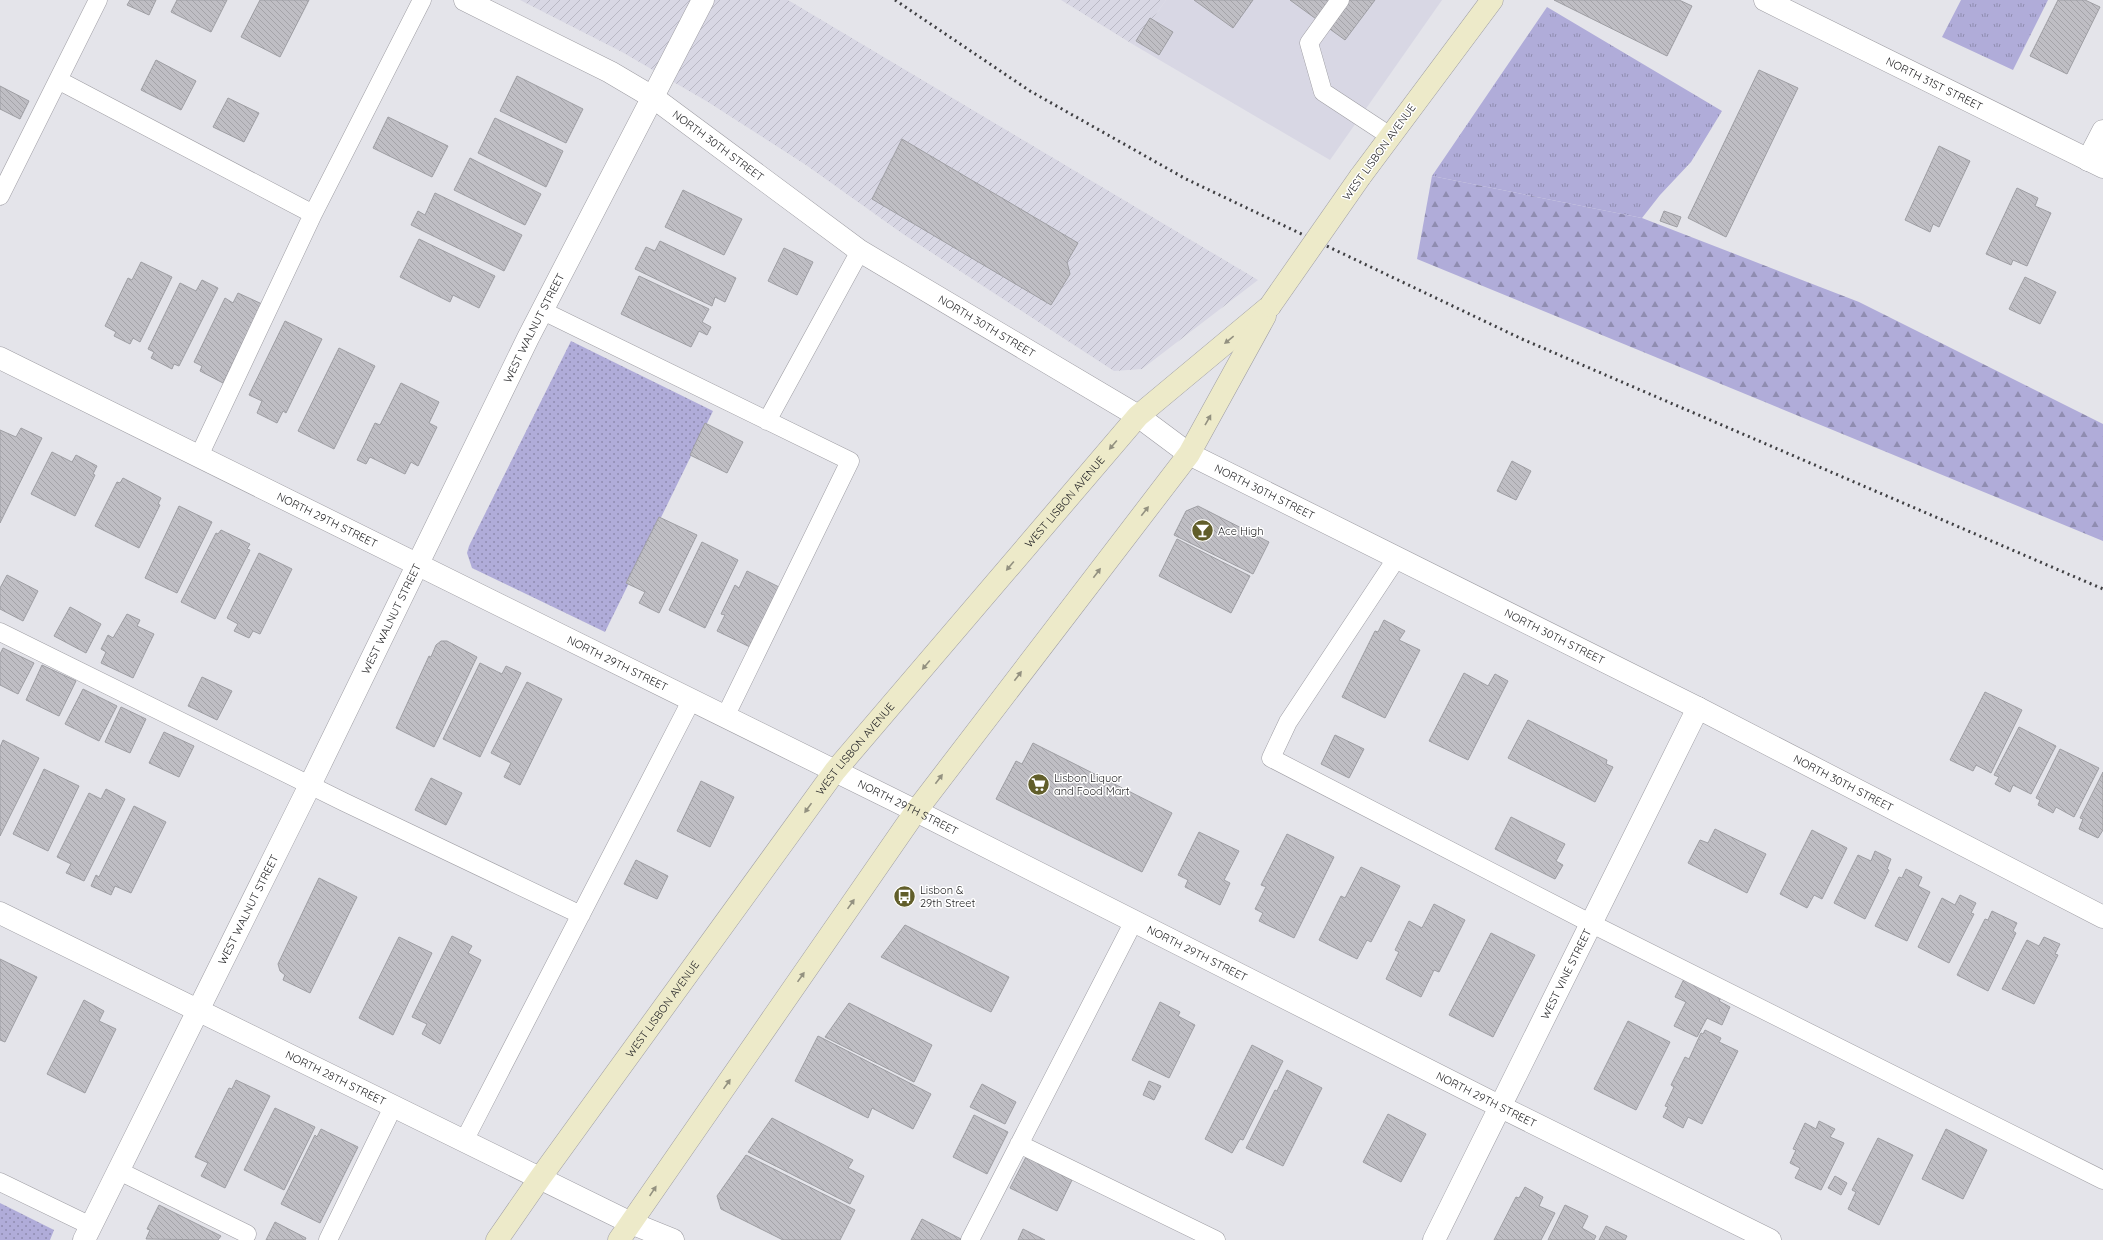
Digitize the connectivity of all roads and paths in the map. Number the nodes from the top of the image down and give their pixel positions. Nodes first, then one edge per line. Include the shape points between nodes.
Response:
1 (98, 0) edge
2 (422, 0) edge
3 (465, 0) edge
4 (703, 0) edge
5 (1340, 0) edge
6 (1492, 0) edge
7 (1765, 0) edge
8 (1791, 6) edge
9 (58, 80) junction
10 (654, 98) junction
11 (2103, 131) edge
12 (1390, 136) junction
13 (2096, 163) edge
14 (0, 196) edge
15 (313, 214) junction
16 (860, 251) junction
17 (1270, 306) junction
18 (543, 311) junction
19 (0, 358) edge
20 (1138, 416) junction
21 (767, 421) junction
22 (1189, 454) junction
23 (199, 456) junction
24 (1396, 559) junction
25 (417, 564) junction
26 (0, 632) edge
27 (691, 701) junction
28 (1698, 708) junction
29 (725, 717) junction
30 (835, 771) junction
31 (310, 785) junction
32 (916, 810) junction
33 (0, 913) edge
34 (581, 915) junction
35 (2103, 917) edge
36 (1134, 921) junction
37 (1592, 924) junction
38 (198, 1011) junction
39 (393, 1106) junction
40 (1500, 1106) junction
41 (464, 1141) junction
42 (1019, 1144) junction
43 (119, 1171) junction
44 (540, 1178) junction
45 (2103, 1180) edge
46 (0, 1182) edge
47 (625, 1232) edge
48 (87, 1233) edge
49 (247, 1234) dead end
50 (328, 1240) edge
51 (497, 1240) edge
52 (673, 1240) edge
53 (970, 1240) edge
54 (1216, 1240) edge
55 (1434, 1240) edge
56 (1770, 1240) edge

1 - 9 lane
2 - 15 lane
3 - 10 street, NORTH 30TH STREET via 610,72
4 - 10 street, WEST WALNUT STREET
5 - 12 lane via 1309,42 1322,92
6 - 12 main road, WEST LISBON AVENUE
7 - 8 street, NORTH 31ST STREET
8 - 13 street, NORTH 31ST STREET
9 - 14 lane
9 - 15 lane
10 - 16 street, NORTH 30TH STREET
10 - 18 street, WEST WALNUT STREET
11 - 13 street
12 - 17 main road, WEST LISBON AVENUE, bridge
15 - 23 lane
16 - 20 street, NORTH 30TH STREET
16 - 21 lane
17 -> 20 main road, WEST LISBON AVENUE
22 -> 17 main road, WEST LISBON AVENUE
18 - 21 lane
18 - 25 street, WEST WALNUT STREET
19 - 23 street, NORTH 29TH STREET
20 - 22 street, NORTH 30TH STREET
20 -> 30 main road, WEST LISBON AVENUE
21 - 29 lane via 850,461
22 - 24 street, NORTH 30TH STREET
32 -> 22 main road, WEST LISBON AVENUE
23 - 25 street, NORTH 29TH STREET
24 - 28 street, NORTH 30TH STREET
24 - 37 lane via 1288,722 1271,758
25 - 27 street, NORTH 29TH STREET
25 - 31 street, WEST WALNUT STREET
26 - 31 lane
27 - 29 street, NORTH 29TH STREET
27 - 34 lane
28 - 35 street, NORTH 30TH STREET
28 - 37 street, WEST VINE STREET
29 - 30 street, NORTH 29TH STREET
30 - 32 street, NORTH 29TH STREET
30 -> 44 main road, WEST LISBON AVENUE
31 - 34 lane
31 - 38 street, WEST WALNUT STREET
32 - 36 street, NORTH 29TH STREET
47 -> 32 main road, WEST LISBON AVENUE
33 - 38 street, NORTH 28TH STREET
34 - 41 lane
36 - 40 street, NORTH 29TH STREET
36 - 42 lane
37 - 40 street, WEST VINE STREET
37 - 45 lane
38 - 39 street, NORTH 28TH STREET
38 - 43 street, WEST WALNUT STREET
39 - 41 street, NORTH 28TH STREET
39 - 50 lane
40 - 55 street, WEST VINE STREET
40 - 56 street, NORTH 29TH STREET
41 - 44 street, NORTH 28TH STREET
42 - 53 lane
42 - 54 lane
43 - 48 street, WEST WALNUT STREET
43 - 49 lane
44 - 47 street, NORTH 28TH STREET
44 - 51 main road, WEST LISBON AVENUE
46 - 48 lane
47 - 52 street, NORTH 28TH STREET

